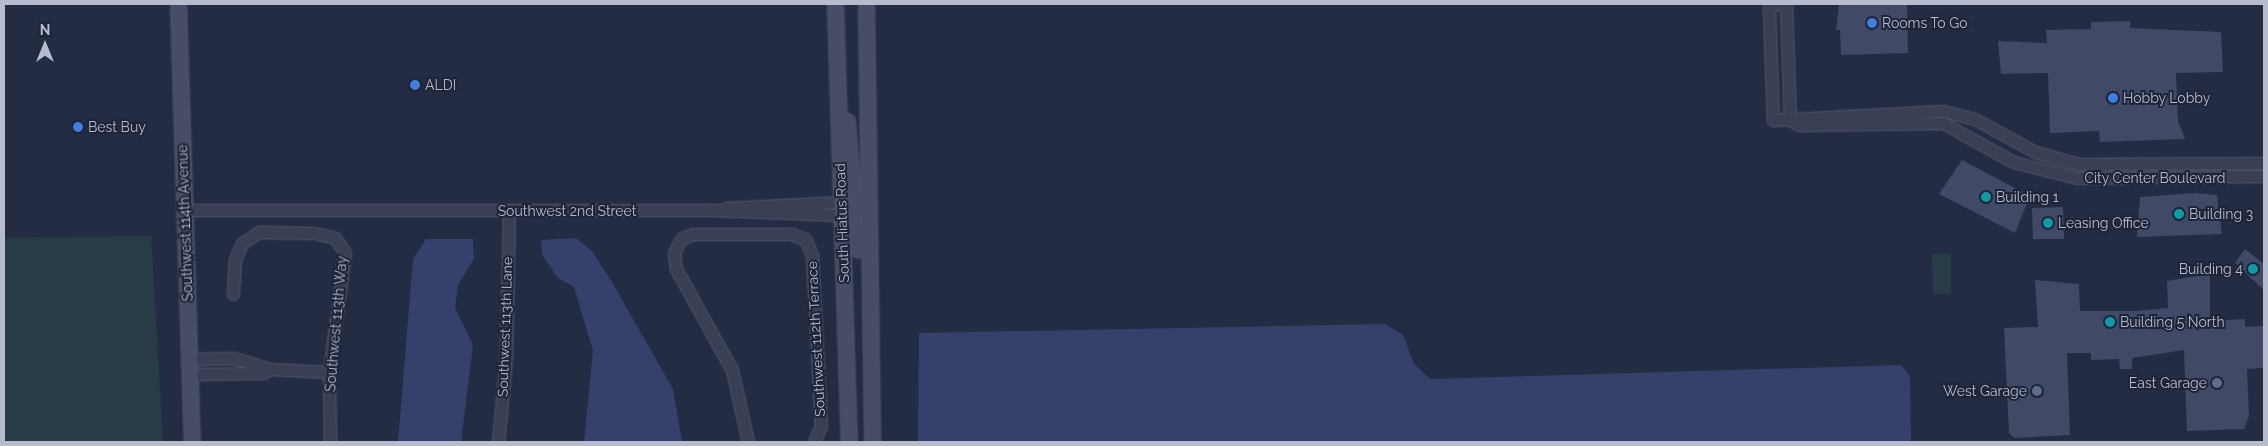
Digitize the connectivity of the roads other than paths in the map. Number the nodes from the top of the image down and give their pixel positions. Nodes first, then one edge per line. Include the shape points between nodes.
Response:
1 (178, 4) edge
2 (835, 4) edge
3 (866, 4) edge
4 (1775, 4) edge
5 (1780, 4) edge
6 (838, 107) junction
7 (1790, 120) junction
8 (2264, 163) edge
9 (2264, 176) edge
10 (842, 208) junction
11 (184, 210) junction
12 (510, 211) junction
13 (868, 214) junction
14 (233, 294) dead end
15 (868, 330) junction
16 (189, 359) junction
17 (270, 369) junction
18 (328, 372) junction
19 (190, 374) junction
20 (816, 441) edge
21 (192, 442) edge
22 (330, 442) edge
23 (498, 442) edge
24 (748, 442) edge
25 (849, 442) edge
26 (872, 442) edge

1 - 11 main road, Southwest 114th Avenue
2 - 6 main road, South Hiatus Road
3 - 13 main road, South Hiatus Road
4 - 7 street, City Center Boulevard via 1769,8 1773,120
5 - 7 street via 1786,6
6 - 10 main road, South Hiatus Road
6 - 13 main road via 849,124 852,187
7 - 8 street, City Center Boulevard via 1943,111 1974,119 2034,152 2079,164
7 - 9 street, City Center Boulevard via 1799,125 1943,123 2013,162 2077,178
10 - 12 street, Southwest 2nd Street via 747,204 711,210
10 - 15 main road via 858,232 860,301
10 - 25 main road, South Hiatus Road
11 - 12 street, Southwest 2nd Street
11 - 16 main road, Southwest 114th Avenue
12 - 23 street, Southwest 113th Lane
13 - 15 main road, South Hiatus Road
14 - 18 street, Southwest 113th Way via 235,260 242,243 259,232 314,233 335,238 345,253
15 - 26 main road, South Hiatus Road
16 - 17 street via 234,358
16 - 19 main road, Southwest 114th Avenue
17 - 18 street
17 - 19 street via 262,373
18 - 22 street, Southwest 113th Way
19 - 21 main road, Southwest 114th Avenue
20 - 24 street, Southwest 112th Terrace via 821,426 812,255 804,240 791,234 692,234 681,240 674,253 676,269 732,370

